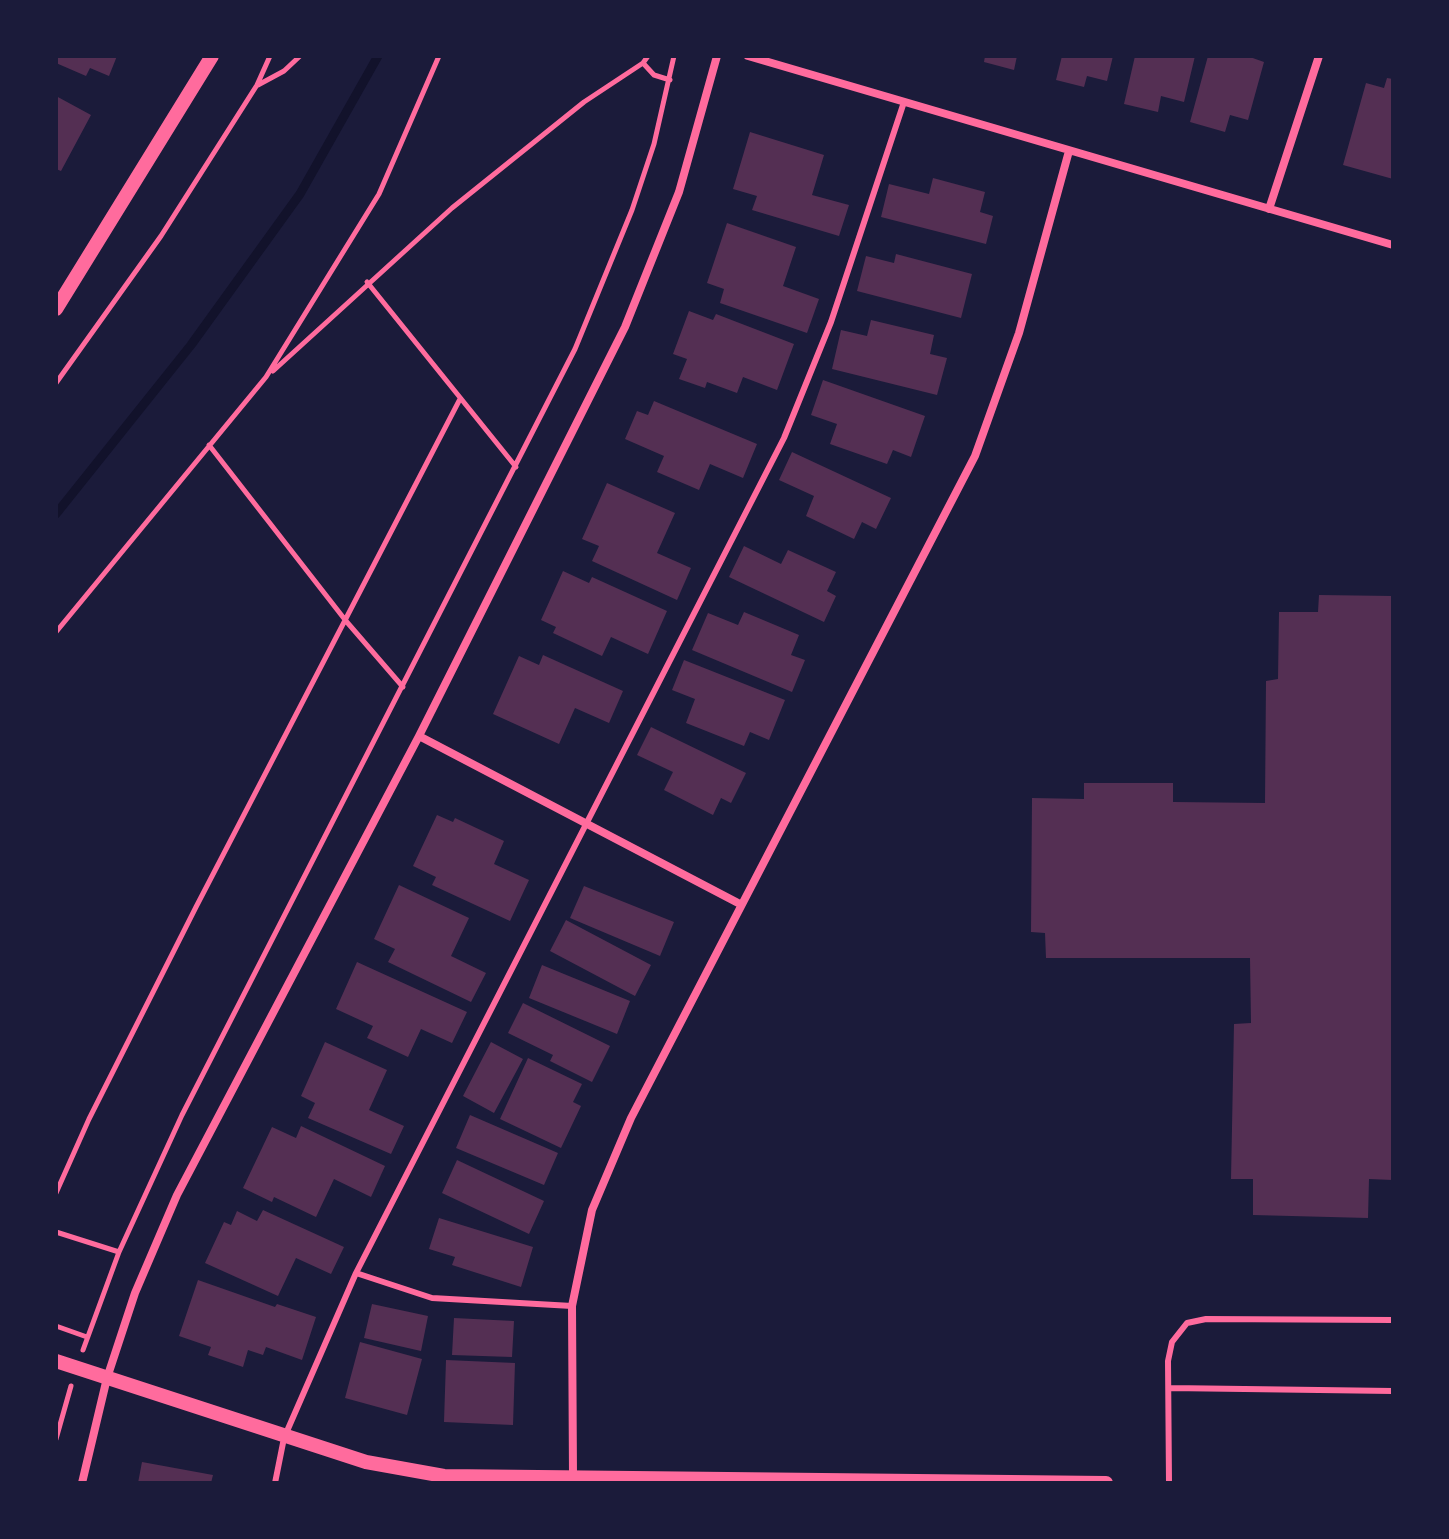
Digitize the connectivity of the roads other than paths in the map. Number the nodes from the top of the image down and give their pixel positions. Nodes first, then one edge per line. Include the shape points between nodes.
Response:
1 (212, 56) edge
2 (717, 56) edge
3 (748, 56) edge
4 (1319, 56) edge
5 (904, 102) junction
6 (1069, 151) junction
7 (1269, 209) junction
8 (1393, 245) edge
9 (56, 309) edge
10 (419, 736) junction
11 (587, 824) junction
12 (740, 904) junction
13 (356, 1273) junction
14 (572, 1306) junction
15 (1393, 1320) edge
16 (56, 1361) edge
17 (107, 1378) junction
18 (1170, 1388) junction
19 (1393, 1391) edge
20 (284, 1438) junction
21 (573, 1476) junction
22 (776, 1481) edge
23 (82, 1483) edge
24 (275, 1483) edge
25 (1106, 1483) edge
26 (1169, 1483) edge

1 - 9 street
2 - 10 street via 679,192 625,327
3 - 5 street
4 - 7 street
5 - 6 street
5 - 11 lane via 831,322 784,438
6 - 7 street
6 - 12 street via 1019,333 975,456
7 - 8 street
10 - 11 street
10 - 17 street via 177,1195 135,1293
11 - 12 street
11 - 13 lane
12 - 14 street via 631,1118 592,1210
13 - 14 lane via 432,1298
13 - 20 lane
14 - 21 street
15 - 18 lane via 1187,1323 1172,1342
16 - 17 street
17 - 20 street
17 - 23 street
18 - 19 lane
18 - 26 lane
20 - 21 street via 366,1462 444,1476
20 - 24 lane
21 - 22 street
22 - 25 street

